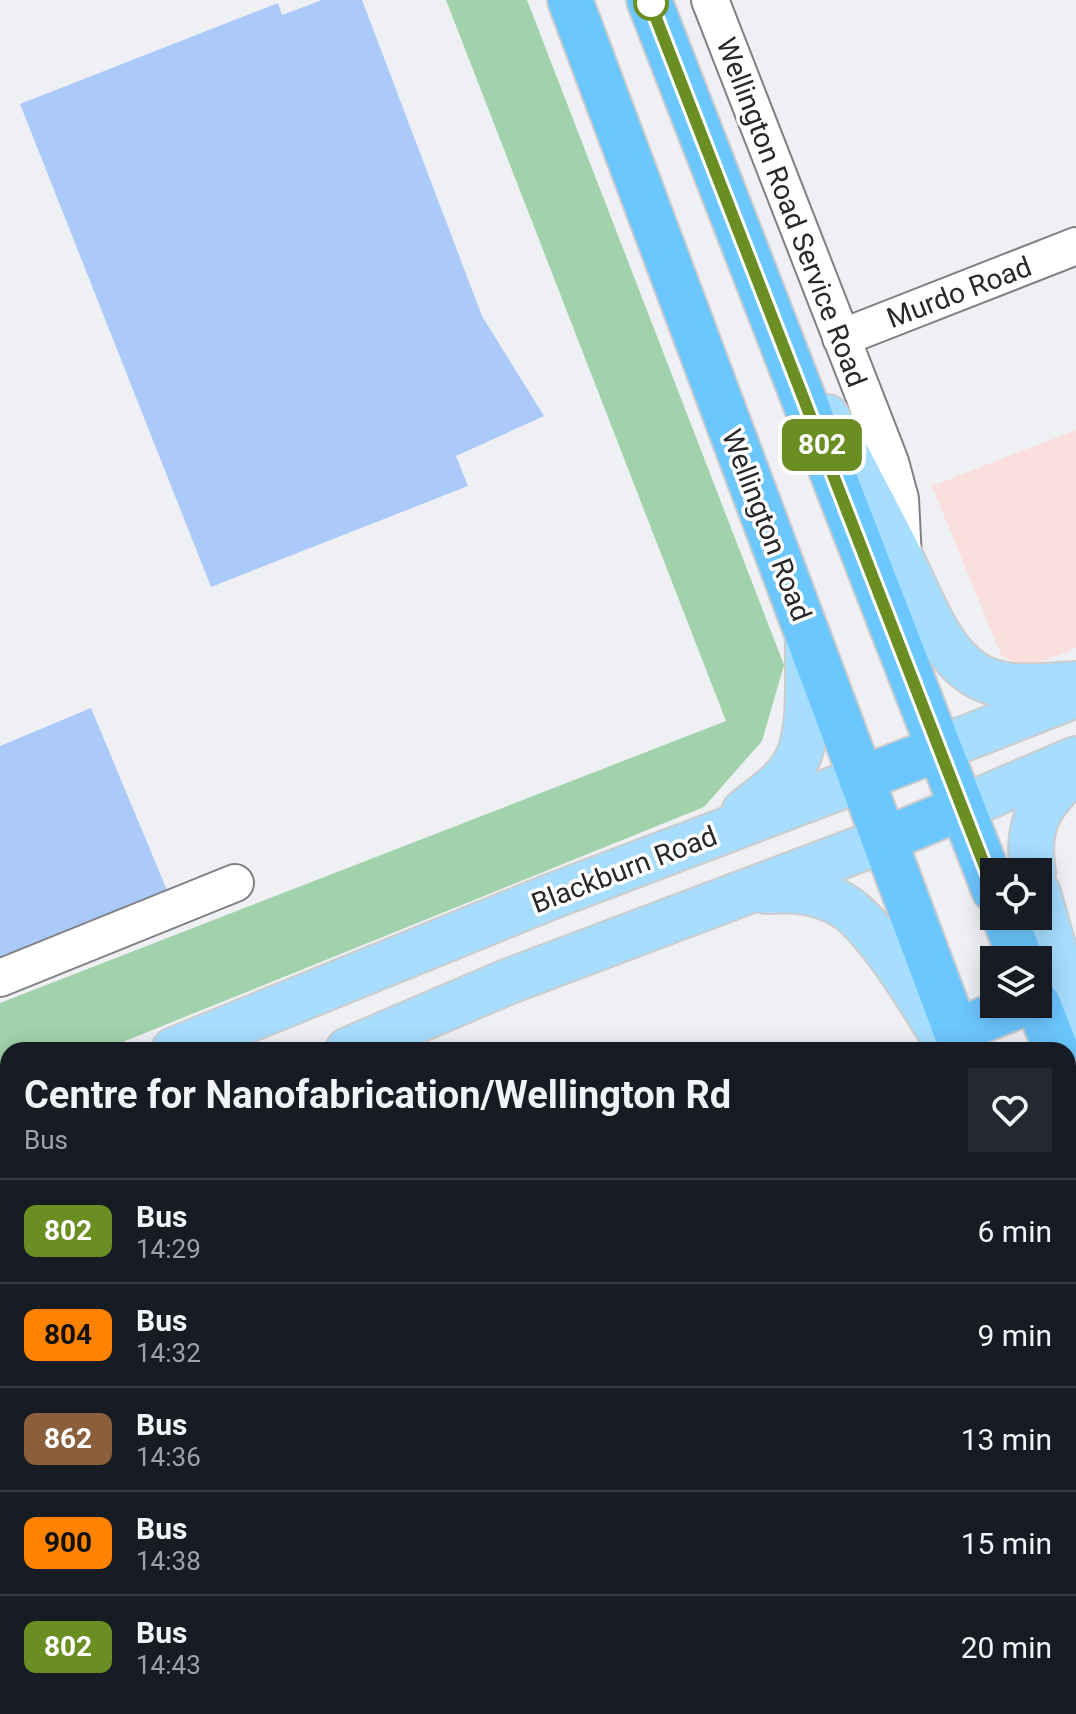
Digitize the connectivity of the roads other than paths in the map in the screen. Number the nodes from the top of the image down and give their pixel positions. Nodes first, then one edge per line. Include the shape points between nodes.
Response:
1 (570, 0) edge
2 (649, 0) edge
3 (710, 0) edge
4 (1076, 246) edge
5 (764, 296) junction
6 (841, 338) junction
7 (903, 563) junction
8 (808, 636) junction
9 (909, 671) junction
10 (1076, 684) edge
11 (1076, 695) edge
12 (938, 749) junction
13 (1076, 759) edge
14 (1076, 769) edge
15 (861, 779) junction
16 (961, 808) junction
17 (721, 832) junction
18 (884, 840) junction
19 (981, 858) edge
20 (1032, 858) edge
21 (235, 883) dead end
22 (749, 893) junction
23 (1044, 930) edge
24 (0, 978) edge
25 (997, 1018) edge
26 (1060, 1021) edge
27 (194, 1042) edge
28 (367, 1042) edge
29 (953, 1042) edge
30 (1064, 1042) edge

1 - 8 highway, Wellington Road
2 - 5 highway
3 - 6 street, Wellington Road Service Road
4 - 6 street, Murdo Road
5 - 7 main road
5 - 9 highway
6 - 7 street, Wellington Road Service Road via 896,482
7 - 9 main road
7 - 10 main road via 944,641 974,674 1000,684
8 - 15 highway, Wellington Road
8 - 17 main road via 804,731 796,763
9 - 12 highway
11 - 12 main road, Blackburn Road
12 - 15 highway, Blackburn Road
12 - 16 highway
13 - 16 main road
14 - 20 main road via 1035,817
15 - 17 main road, Blackburn Road
15 - 18 highway, Wellington Road
16 - 18 highway
16 - 19 highway
17 - 27 main road, Blackburn Road
18 - 22 main road
18 - 29 highway, Wellington Road
21 - 24 street
22 - 28 main road via 507,982
22 - 29 main road via 803,890 844,906 863,922
23 - 26 main road
25 - 29 highway
26 - 30 highway

